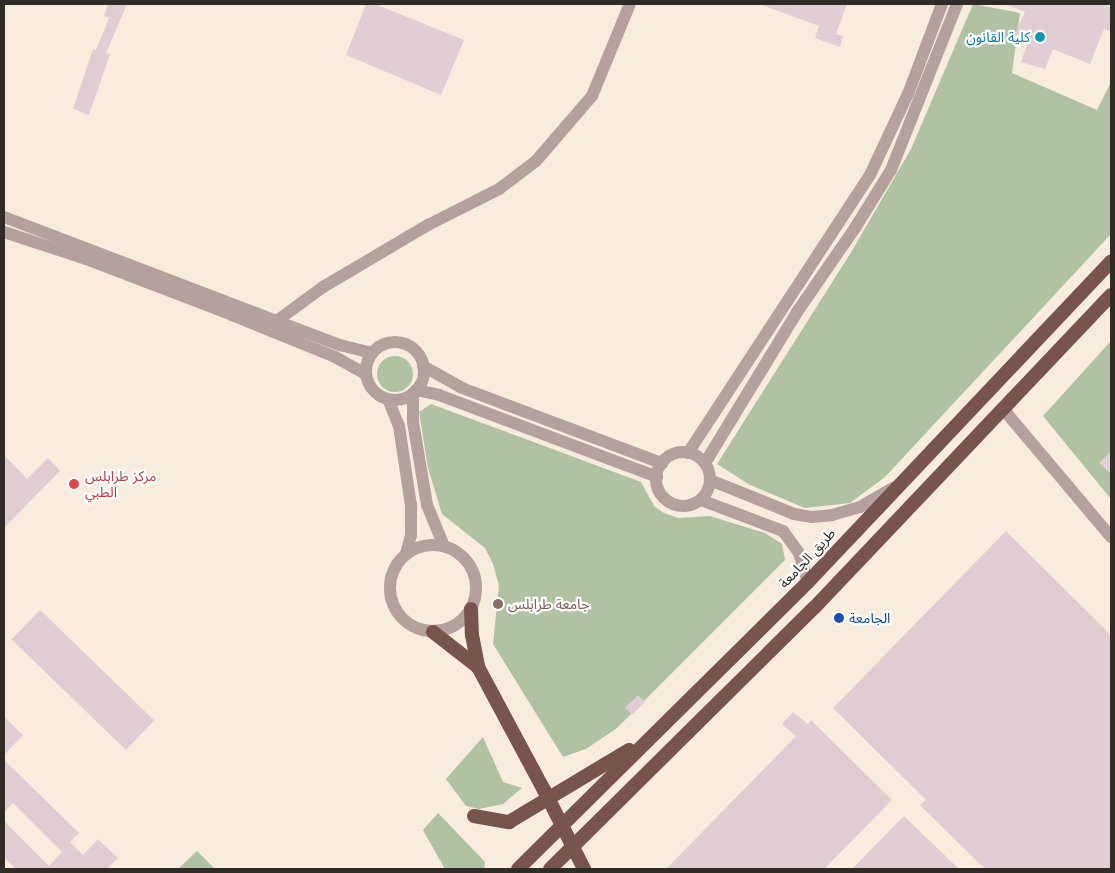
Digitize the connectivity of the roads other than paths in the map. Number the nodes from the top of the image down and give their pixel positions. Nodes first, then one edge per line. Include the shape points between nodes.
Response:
1 (630, 4) edge
2 (942, 4) edge
3 (957, 4) edge
4 (4, 218) edge
5 (4, 232) edge
6 (1111, 262) edge
7 (1111, 295) edge
8 (278, 320) junction
9 (372, 353) junction
10 (424, 366) junction
11 (366, 374) junction
12 (415, 392) junction
13 (388, 399) junction
14 (1004, 410) junction
15 (688, 453) junction
16 (662, 463) junction
17 (704, 463) junction
18 (657, 477) junction
19 (710, 480) junction
20 (900, 484) junction
21 (701, 500) junction
22 (1111, 537) edge
23 (444, 546) junction
24 (406, 554) junction
25 (808, 582) junction
26 (472, 609) junction
27 (433, 632) junction
28 (478, 667) junction
29 (643, 743) junction
30 (474, 816) dead end
31 (518, 869) edge
32 (550, 869) edge
33 (584, 869) edge

1 - 8 street via 592,96 536,161 499,189 428,225 323,287
2 - 15 street via 908,94 870,175
3 - 17 street via 891,170 797,312
4 - 8 street
5 - 11 street via 217,309 335,357
6 - 20 highway, طريق الجامعة
7 - 14 highway
8 - 9 street via 340,345
9 - 10 street via 386,343 402,343 416,351
9 - 11 street
10 - 12 street
10 - 16 street via 462,388
11 - 13 street via 373,390
12 - 13 street via 401,399
12 - 18 street via 439,394
12 - 23 street via 413,422 427,505
13 - 24 street via 399,426 411,505 411,535
14 - 22 street
14 - 32 highway via 814,608
15 - 16 street via 673,454
15 - 17 street
16 - 18 street
17 - 19 street
18 - 21 street via 660,492 671,503 686,506
19 - 20 street via 794,514 811,516 832,515 860,507
19 - 21 street
20 - 25 highway, طريق الجامعة
21 - 25 street via 783,531 800,553
23 - 24 street via 424,546
23 - 26 street via 459,554 470,566 476,587
24 - 27 street via 398,563 390,585 394,608 411,626
25 - 29 highway, طريق الجامعة via 733,659
26 - 27 street via 456,626
26 - 28 highway via 472,643
27 - 28 highway
28 - 33 highway, bridge
29 - 30 highway via 556,791 509,822
29 - 31 highway, طريق الجامعة

